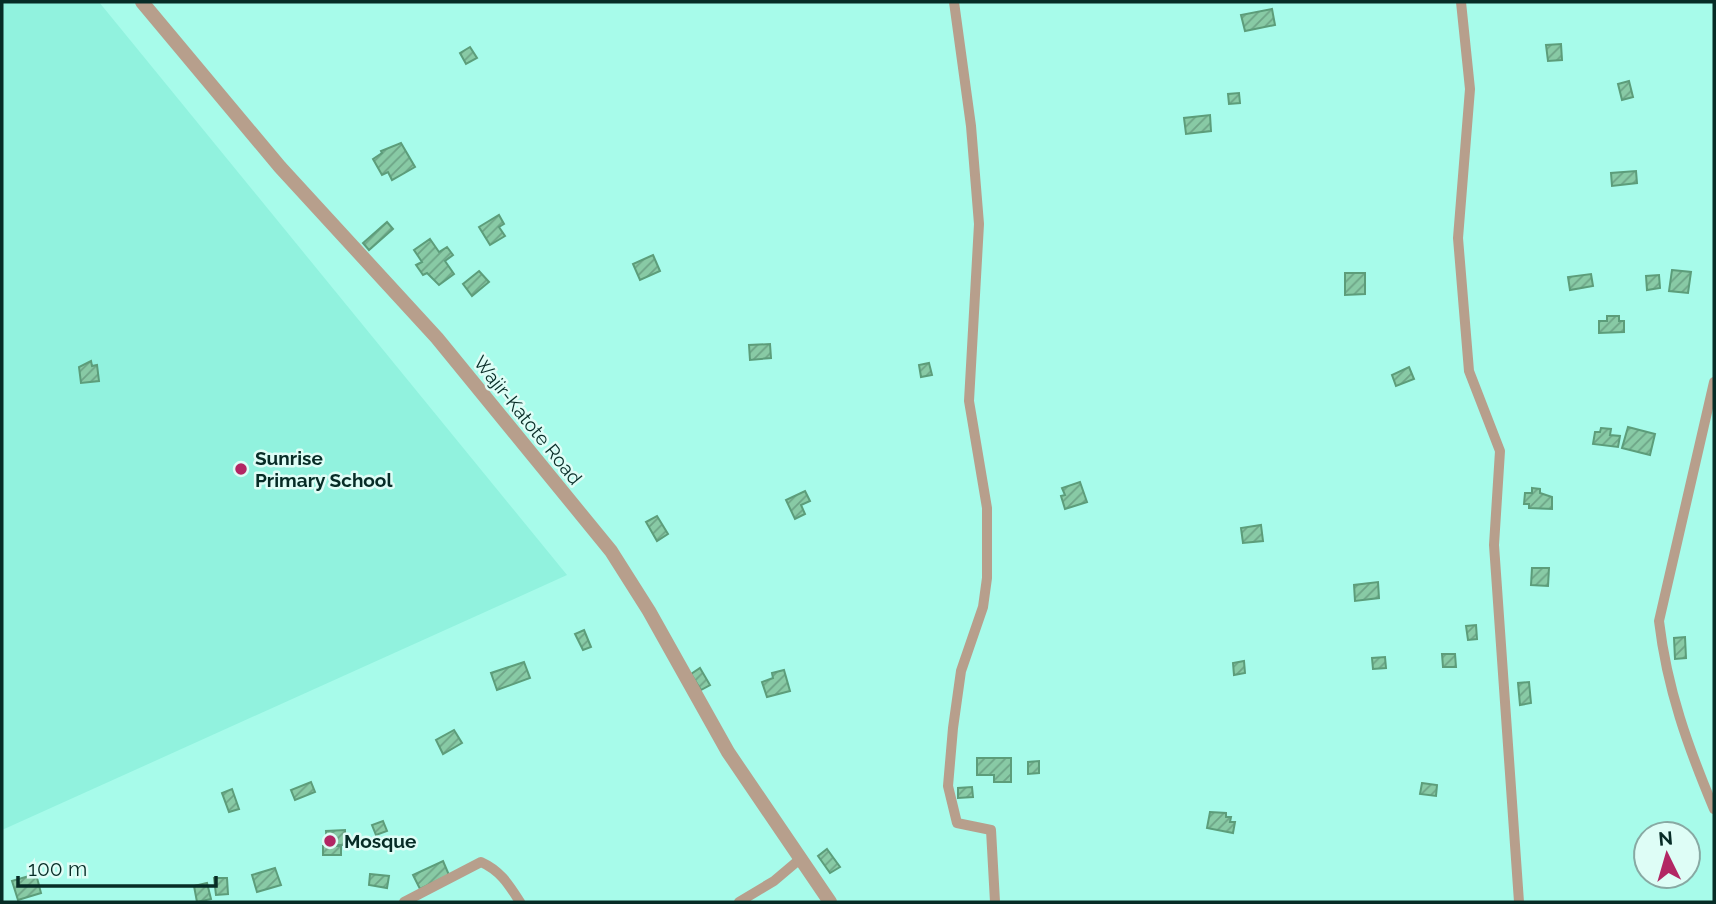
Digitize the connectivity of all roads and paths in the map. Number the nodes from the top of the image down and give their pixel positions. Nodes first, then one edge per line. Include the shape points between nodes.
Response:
1 (142, 2) edge
2 (954, 2) edge
3 (1461, 2) edge
4 (1714, 382) edge
5 (1714, 809) edge
6 (800, 859) junction
7 (404, 902) edge
8 (520, 902) edge
9 (739, 902) edge
10 (830, 902) edge
11 (995, 902) edge
12 (1519, 902) edge

1 - 6 street, Wajir-Katote Road via 280,167 437,338 611,551 728,752
2 - 11 street via 979,224 969,401 987,508 987,578 983,607 961,671 948,786 957,823 992,830
3 - 12 street via 1470,89 1458,238 1469,371 1500,451 1495,558
4 - 5 street via 1659,621 1685,739
6 - 9 street
6 - 10 street, Wajir-Katote Road
7 - 8 street via 481,862 494,867

